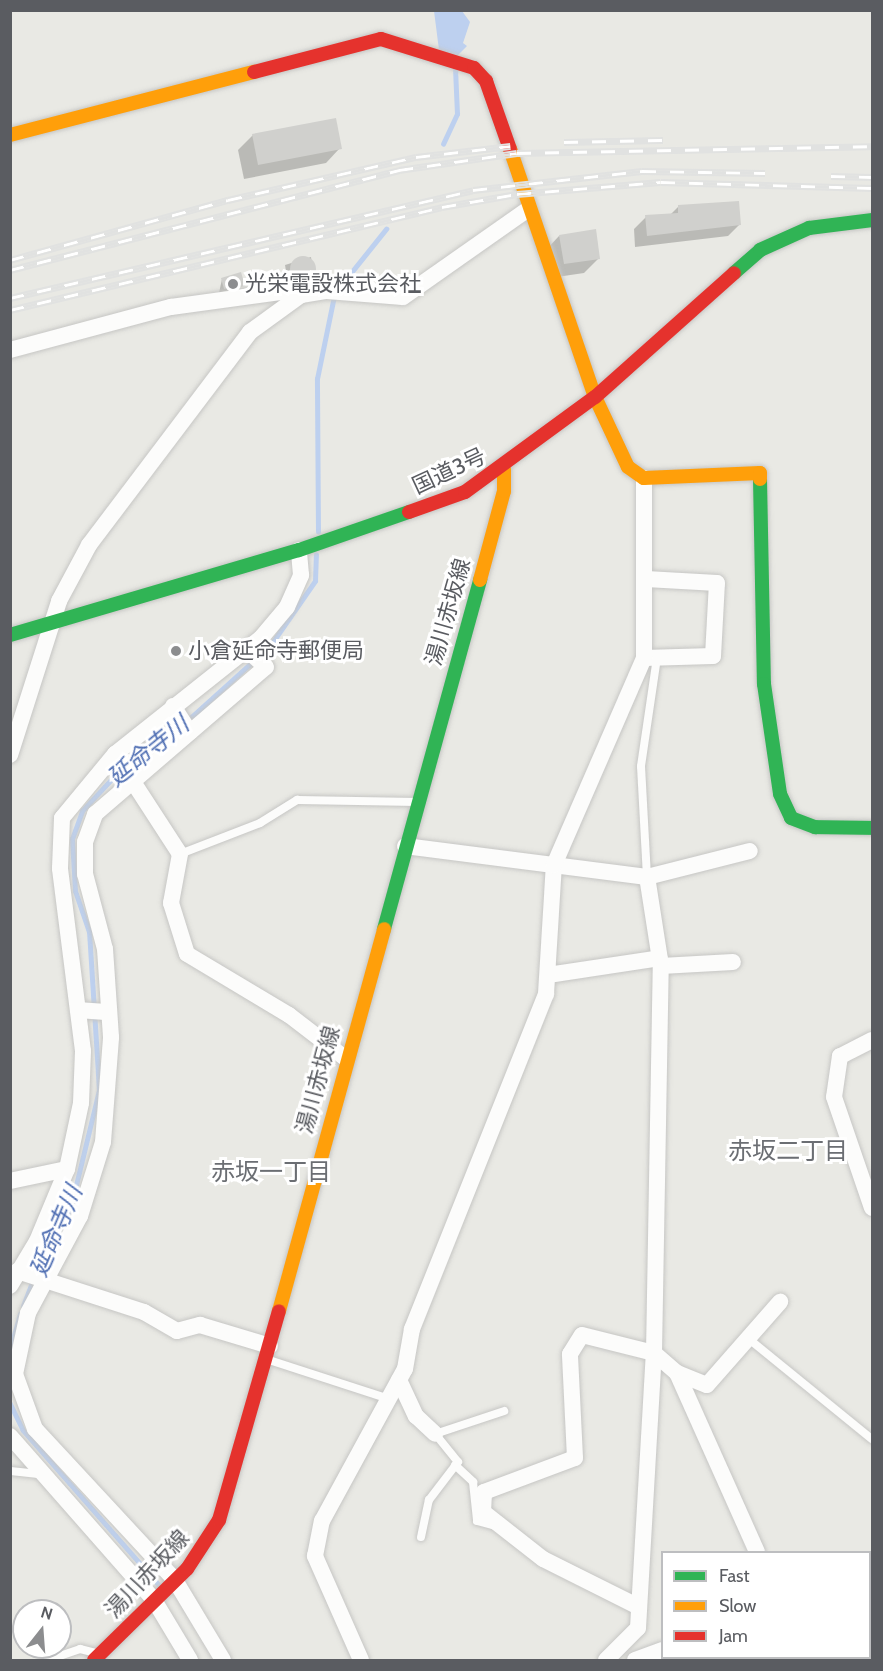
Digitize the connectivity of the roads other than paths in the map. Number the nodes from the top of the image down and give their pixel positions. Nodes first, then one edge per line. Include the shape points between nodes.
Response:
1 (10, 135) edge
2 (528, 209) junction
3 (873, 220) edge
4 (301, 295) junction
5 (10, 350) edge
6 (596, 397) junction
7 (504, 469) junction
8 (644, 478) junction
9 (304, 548) junction
10 (646, 579) junction
11 (54, 621) junction
12 (10, 635) edge
13 (246, 649) junction
14 (651, 658) junction
15 (173, 706) junction
16 (190, 732) junction
17 (115, 754) junction
18 (10, 755) edge
19 (132, 780) junction
20 (417, 802) junction
21 (873, 828) edge
22 (405, 846) junction
23 (750, 851) dead end
24 (180, 854) junction
25 (554, 865) junction
26 (647, 877) junction
27 (660, 962) junction
28 (733, 962) dead end
29 (548, 975) junction
30 (78, 1010) junction
31 (109, 1012) junction
32 (873, 1040) edge
33 (345, 1058) junction
34 (67, 1168) junction
35 (10, 1181) edge
36 (873, 1208) edge
37 (14, 1278) edge
38 (45, 1278) junction
39 (780, 1302) dead end
40 (750, 1340) junction
41 (268, 1352) junction
42 (654, 1353) junction
43 (676, 1373) junction
44 (399, 1380) junction
45 (389, 1399) junction
46 (504, 1411) dead end
47 (435, 1434) junction
48 (10, 1436) edge
49 (873, 1439) edge
50 (455, 1465) junction
51 (10, 1471) edge
52 (39, 1474) junction
53 (501, 1527) junction
54 (421, 1537) dead end
55 (757, 1551) edge
56 (175, 1580) junction
57 (154, 1600) junction
58 (639, 1607) junction
59 (661, 1651) edge
60 (97, 1657) edge
61 (48, 1660) edge
62 (190, 1660) edge
63 (224, 1660) edge
64 (362, 1660) edge
65 (606, 1660) edge
66 (635, 1660) edge

1 - 2 main road via 381,39 474,68 486,81
2 - 4 street via 404,297 346,296 327,291
2 - 6 main road
3 - 6 main road, 国道3号 via 809,228 760,250
4 - 5 street via 296,290 171,307
4 - 11 street via 250,332 226,359 170,444 89,545
6 - 7 main road, 国道3号
6 - 8 main road via 628,467
7 - 9 main road, 国道3号 via 465,492
7 - 20 main road, 湯川赤坂線 via 504,491
8 - 10 street
8 - 21 main road via 760,473 764,684 780,794 791,818 815,827
9 - 11 main road, 国道3号
9 - 13 street via 301,575 288,607
10 - 14 street
10 - 14 street via 717,583 713,656
11 - 12 main road, 国道3号
11 - 18 street
13 - 15 street
13 - 16 street via 266,667
14 - 25 street
14 - 26 lane via 641,766
15 - 16 street
15 - 17 street
16 - 19 street
17 - 19 street
17 - 30 street via 62,818 60,868
19 - 24 street
19 - 31 street via 94,814 85,842 85,874 105,949
20 - 22 main road, 湯川赤坂線
20 - 24 lane via 297,800 260,824
22 - 25 street
22 - 33 main road, 湯川赤坂線
23 - 26 street
24 - 33 street via 171,903 187,954 289,1015
25 - 26 street
25 - 29 street
26 - 27 street
27 - 28 street
27 - 29 street
27 - 42 street
29 - 44 street via 546,994 412,1329
30 - 31 street
30 - 34 street via 81,1103
31 - 38 street via 103,1142 80,1216
32 - 36 street via 840,1056 834,1097
33 - 41 main road, 湯川赤坂線
34 - 35 street
34 - 37 street via 37,1241
37 - 38 street
38 - 41 street via 144,1312 177,1331 200,1325
38 - 56 street via 17,1344 15,1374 35,1429
39 - 40 street
40 - 43 street via 707,1385
40 - 49 lane
41 - 45 lane
41 - 56 main road, 湯川赤坂線 via 219,1520
42 - 43 street
42 - 53 street via 582,1335 570,1354 575,1458 484,1492 483,1512
42 - 58 street
43 - 55 street
44 - 45 street
44 - 47 street via 416,1416
45 - 64 street via 322,1521 315,1556
46 - 47 lane
47 - 50 lane via 456,1457
48 - 52 street
50 - 53 lane via 473,1482 477,1521
50 - 54 lane via 429,1500
51 - 52 lane
52 - 57 street
53 - 58 street via 543,1559
56 - 57 main road, 湯川赤坂線
56 - 63 street
57 - 60 main road, 湯川赤坂線
57 - 62 street
58 - 65 street via 638,1628
59 - 66 street
60 - 61 lane via 80,1649

